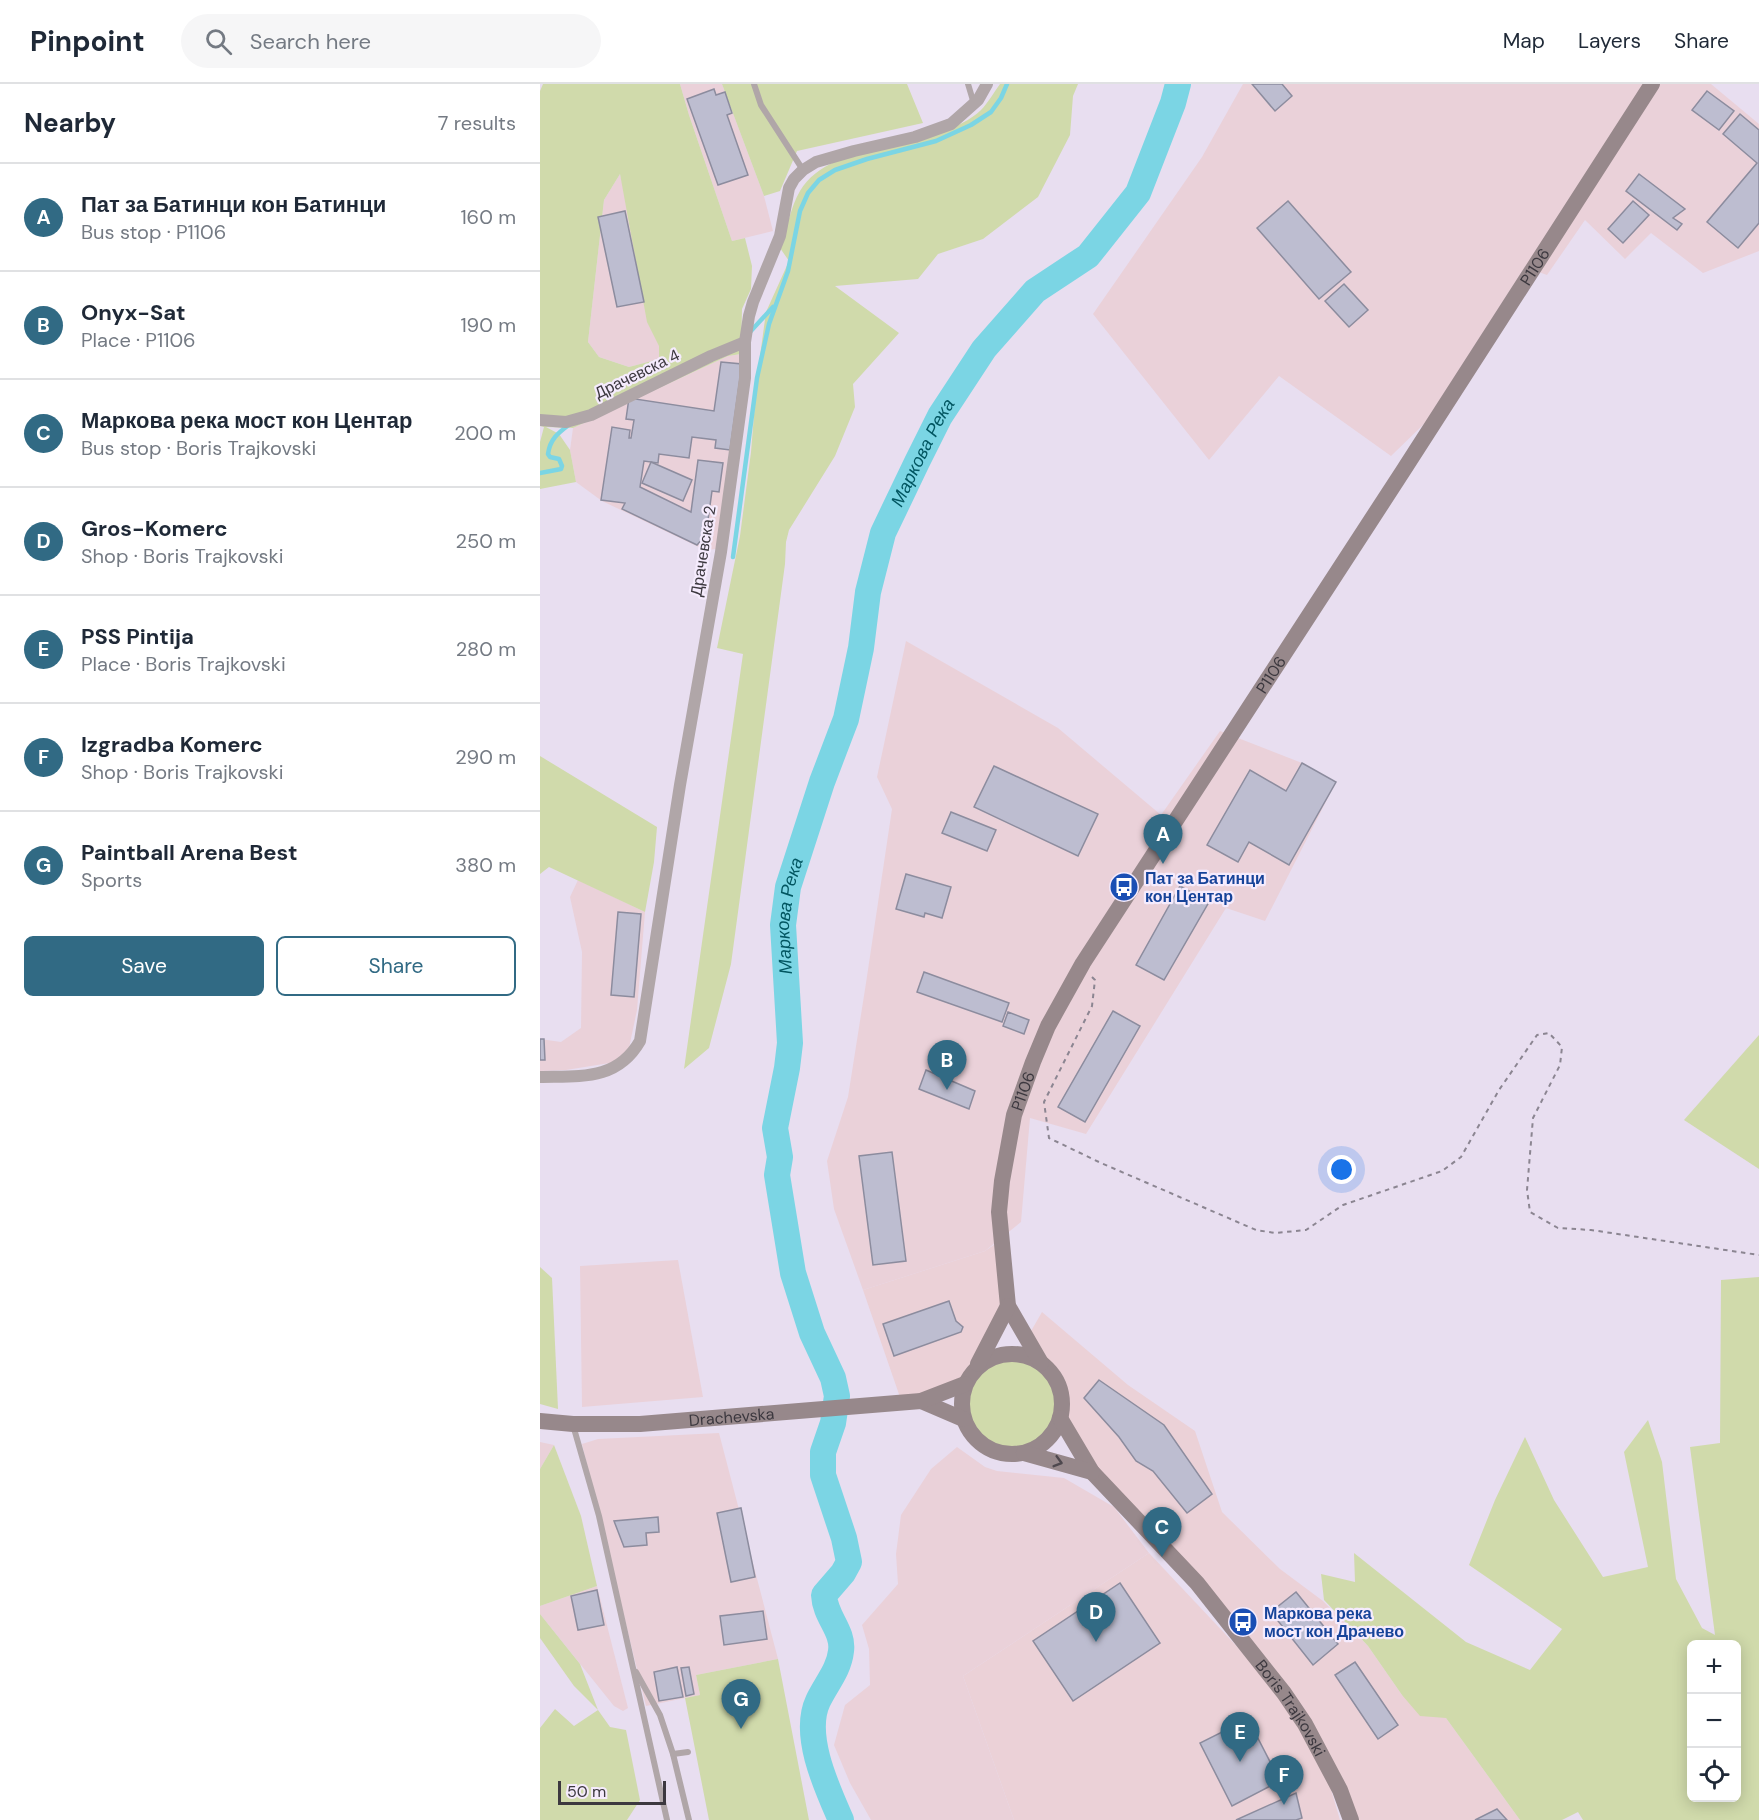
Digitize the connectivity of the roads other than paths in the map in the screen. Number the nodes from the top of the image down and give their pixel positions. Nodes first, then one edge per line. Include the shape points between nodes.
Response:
1 (754, 84) edge
2 (968, 84) edge
3 (987, 84) edge
4 (1652, 84) edge
5 (974, 104) junction
6 (803, 170) junction
7 (745, 342) junction
8 (540, 420) edge
9 (540, 1077) edge
10 (1008, 1306) junction
11 (1041, 1363) junction
12 (977, 1366) junction
13 (965, 1384) junction
14 (921, 1401) junction
15 (1060, 1418) junction
16 (963, 1419) junction
17 (540, 1421) edge
18 (573, 1424) junction
19 (1024, 1453) junction
20 (1092, 1472) junction
21 (632, 1664) junction
22 (688, 1752) dead end
23 (673, 1754) junction
24 (667, 1820) edge
25 (689, 1820) edge
26 (1351, 1820) edge

1 - 6 lane via 761,105
2 - 5 lane
3 - 5 street
4 - 10 main road, P1106 via 1083,963 1048,1026 1014,1115 1002,1181 999,1212
5 - 6 street via 951,124 816,162
6 - 7 street, Драчевска 2 via 789,188 780,236 753,302
7 - 8 street, Драчевска 4 via 591,415 566,422
7 - 9 street, Драчевска 2 via 745,378 721,552 640,1041 624,1063 607,1071
10 - 11 main road
10 - 12 main road
11 - 12 main road via 1013,1353 994,1356
11 - 15 main road via 1060,1387
12 - 13 main road
13 - 14 main road, Drachevska
13 - 16 main road via 961,1401
14 - 16 main road, Drachevska
14 - 18 main road, Drachevska via 640,1424
15 - 19 main road via 1042,1444
15 - 20 main road, Boris Trajkovski
16 - 19 main road via 987,1448
17 - 18 main road, Drachevska
18 - 21 lane via 599,1516
19 -> 20 main road
20 - 26 main road, Boris Trajkovski via 1197,1583 1284,1693 1340,1790
21 - 23 lane via 660,1715
21 - 24 lane
22 - 23 lane
23 - 25 lane

